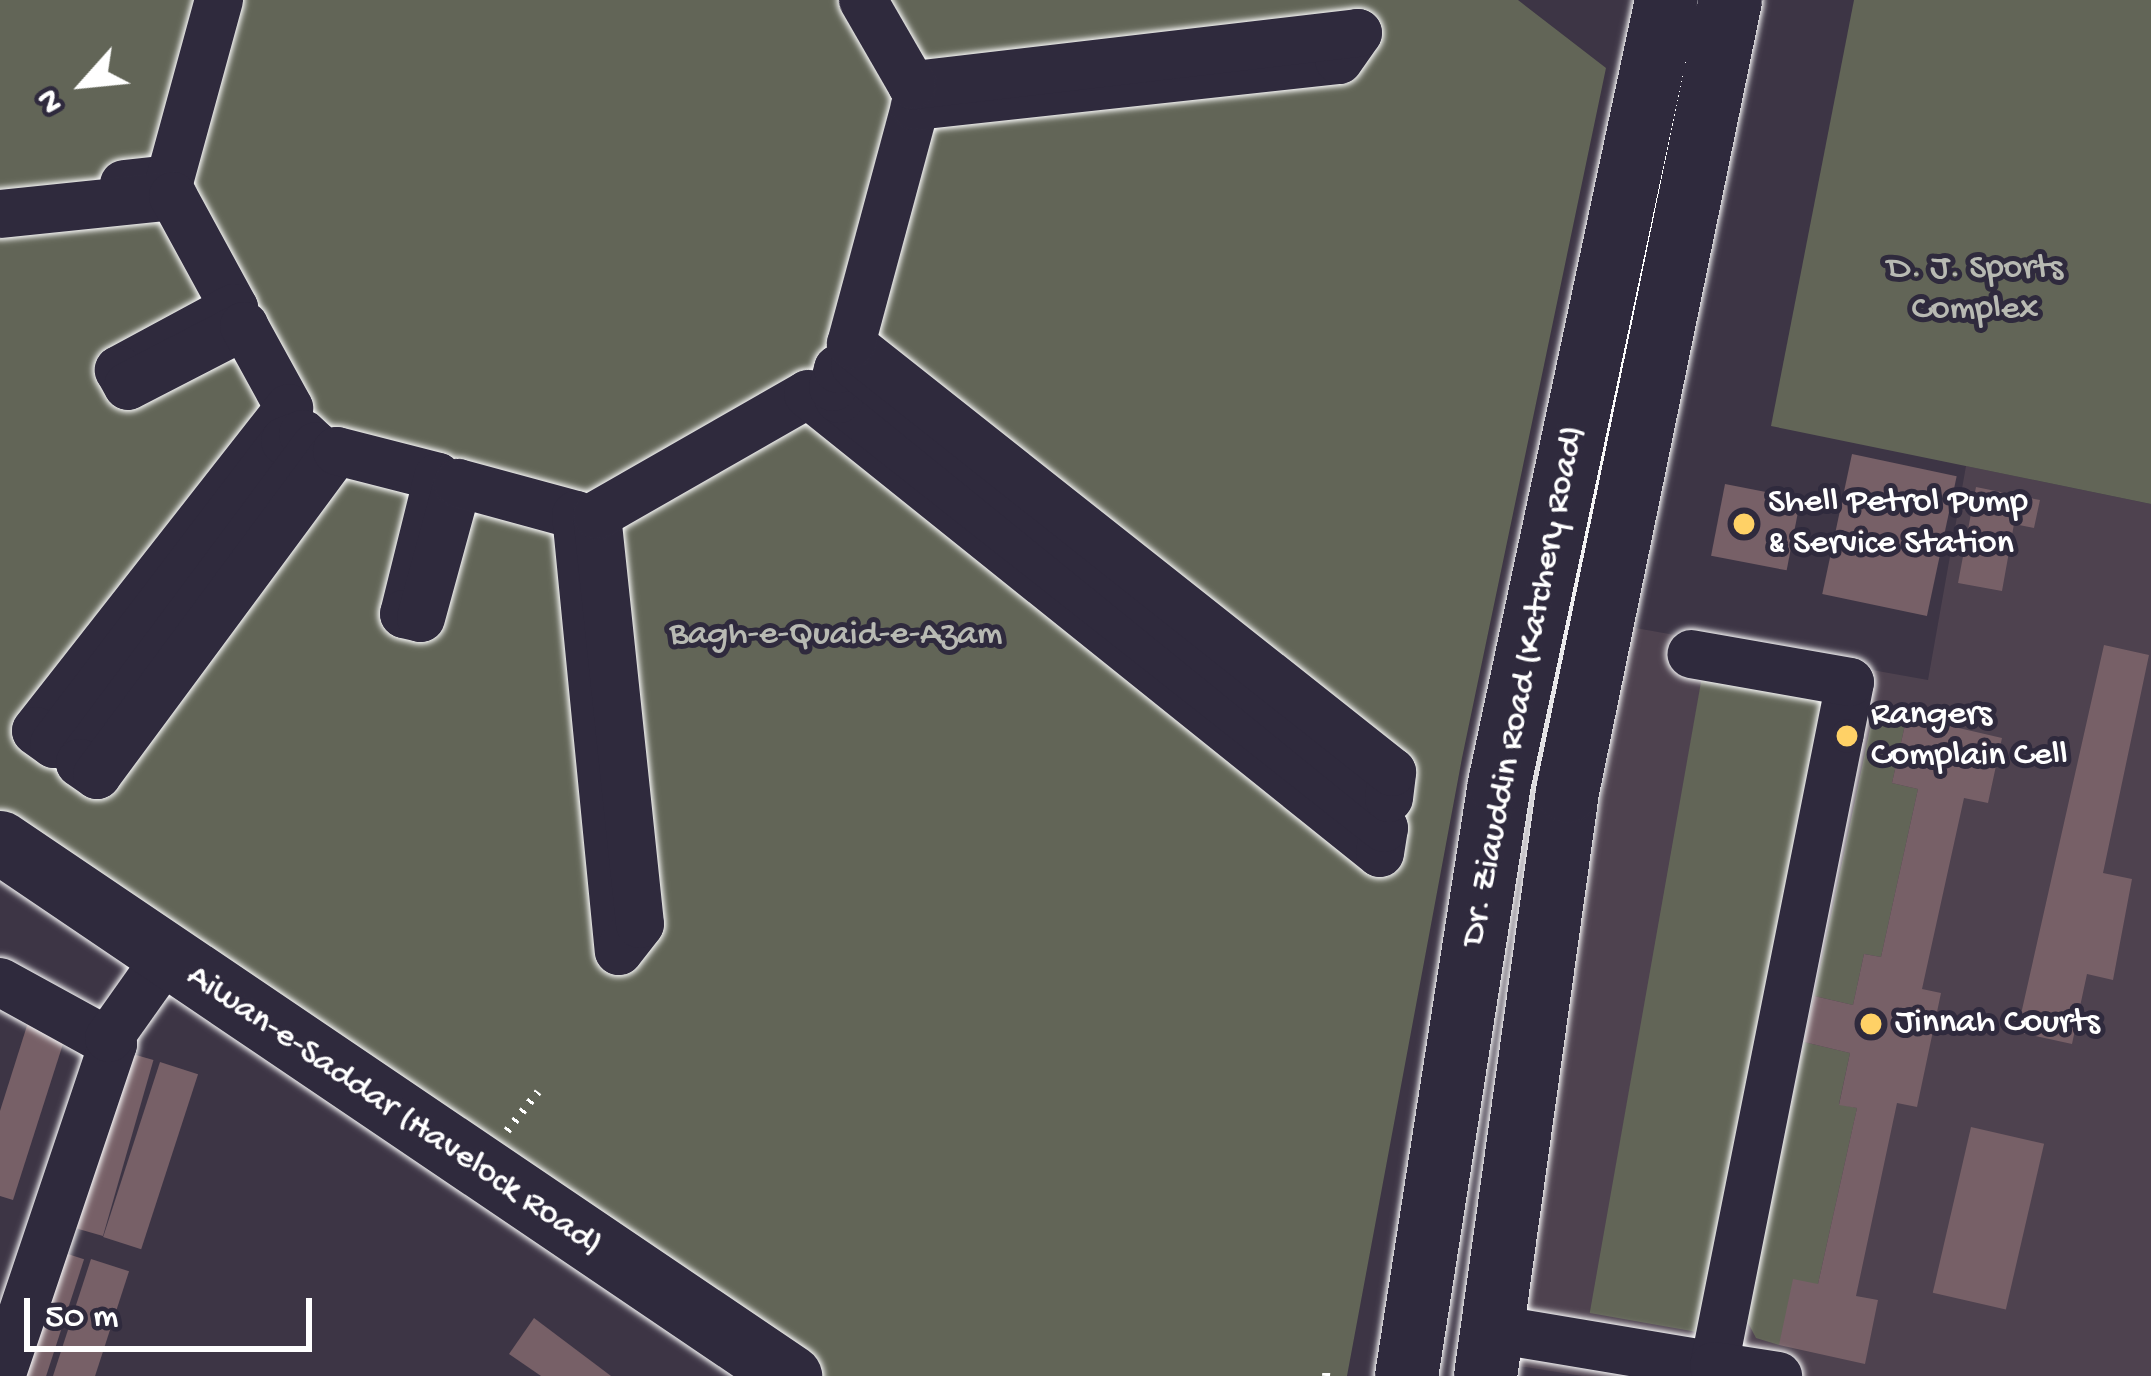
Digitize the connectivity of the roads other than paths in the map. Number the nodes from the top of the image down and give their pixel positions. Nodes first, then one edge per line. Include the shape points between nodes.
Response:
1 (219, 0) edge
2 (863, 0) edge
3 (1666, 0) edge
4 (1730, 0) edge
5 (0, 196) edge
6 (0, 214) edge
7 (1691, 653) dead end
8 (0, 842) edge
9 (165, 959) junction
10 (0, 982) edge
11 (109, 1038) junction
12 (1490, 1353) edge
13 (1714, 1366) junction
14 (1, 1376) edge
15 (790, 1376) edge
16 (1406, 1376) edge
17 (1778, 1376) edge

1 - 5 street via 170,179
2 - 6 street via 912,85 1358,33 1339,60 915,106 851,344 1392,772 1389,799 855,365 838,369 833,387 1384,827 1380,853 808,394 597,515 640,924 620,951 577,514 458,483 421,618 404,614 438,478 337,452 97,775 80,763 316,446 303,434 285,440 54,744 36,731 290,408 244,326 128,386 119,370 234,308 173,196
3 - 16 main road, Dr. Ziauddin Road (Katchery Road) via 1499,783
4 - 12 main road, Dr. Ziauddin Road (Katchery Road) via 1567,790
7 - 13 street via 1850,682
8 - 9 main road, Aiwan-e-Saddar (Havelock Road)
9 - 11 street
9 - 15 main road, Aiwan-e-Saddar (Havelock Road)
10 - 11 street
11 - 14 street via 113,1051
12 - 13 street
13 - 17 street

